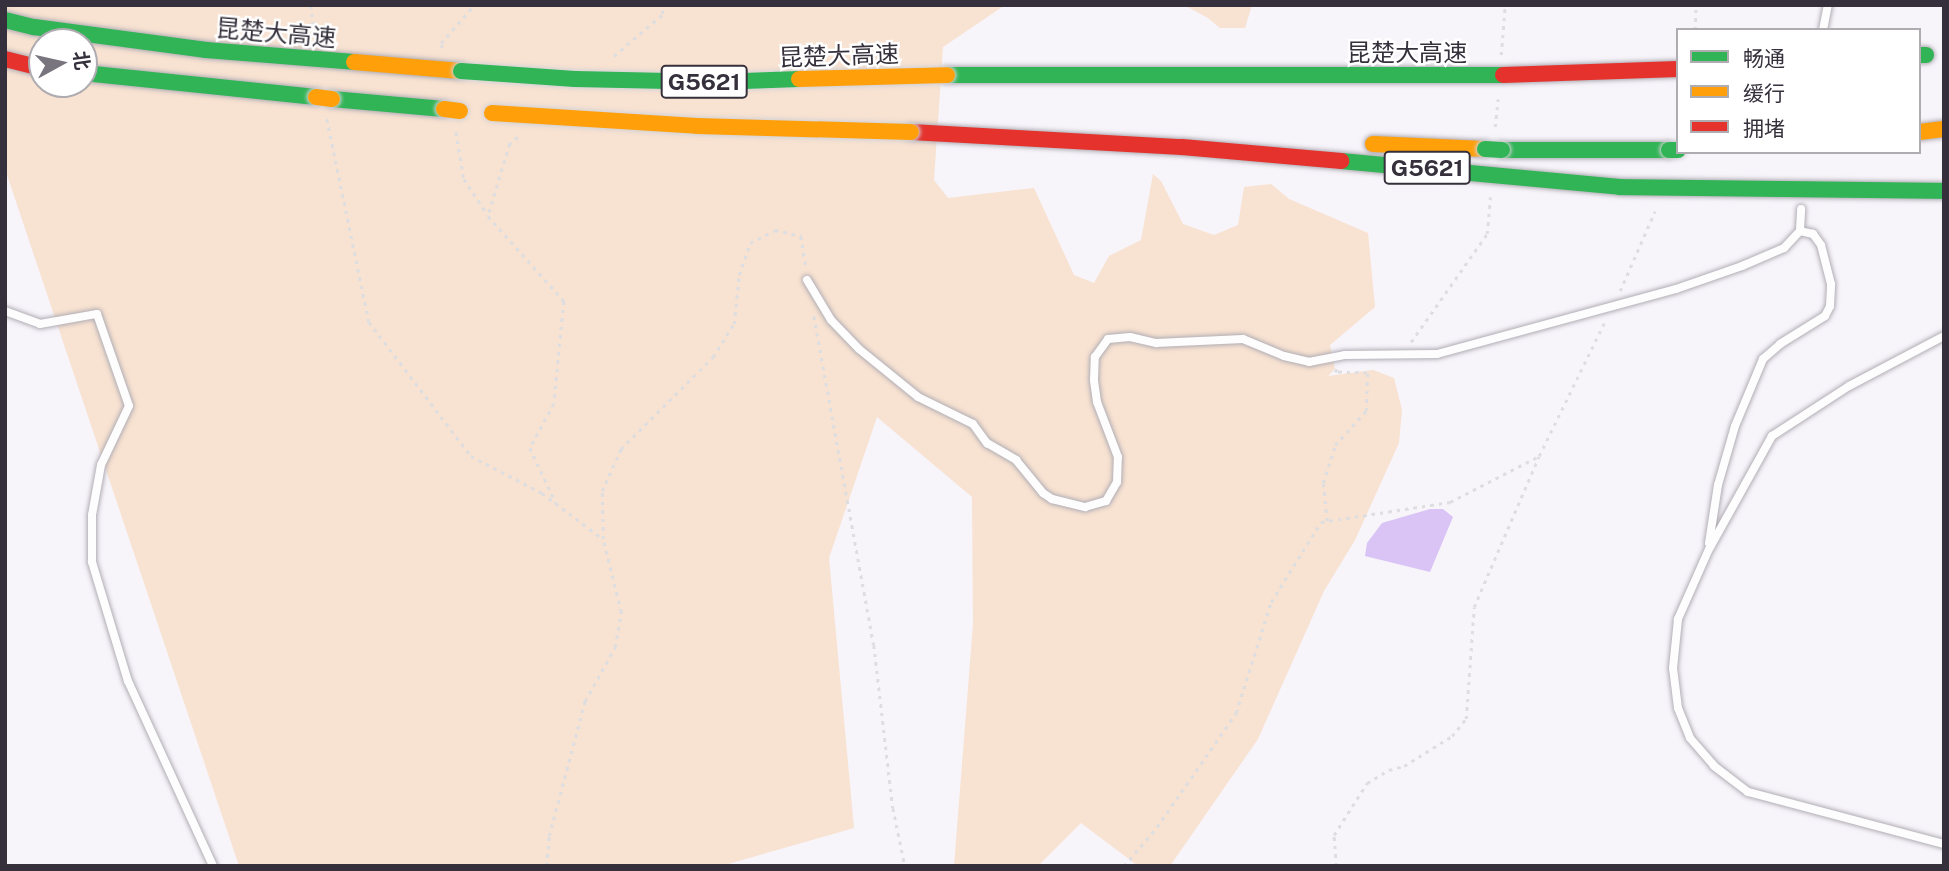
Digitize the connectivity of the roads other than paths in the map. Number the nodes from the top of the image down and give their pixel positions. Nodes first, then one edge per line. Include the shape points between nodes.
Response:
1 (1828, 5) edge
2 (5, 20) edge
3 (1822, 28) edge
4 (5, 59) edge
5 (28, 65) edge
6 (1676, 69) edge
7 (98, 74) edge
8 (1944, 129) edge
9 (911, 132) junction
10 (1921, 132) edge
11 (1306, 141) dead end
12 (1360, 143) dead end
13 (1673, 150) edge
14 (1944, 191) edge
15 (1801, 209) dead end
16 (1800, 231) junction
17 (807, 281) road end
18 (5, 311) edge
19 (1944, 335) edge
20 (1709, 549) junction
21 (1944, 844) edge
22 (213, 866) edge

1 - 3 lane
2 - 6 highway, 昆楚大高速 / G5621, bridge via 206,50 575,79 716,82 1146,73 1455,77
4 - 5 highway
7 - 9 highway, G5621, bridge via 492,113 697,126
8 - 10 highway
9 - 11 highway, G5621 via 1071,131
9 - 14 highway, G5621 via 1182,147 1620,187
12 - 13 highway, G5621 via 1494,150
15 - 16 lane
16 - 17 lane via 1784,248 1765,257 1676,289 1437,354 1345,355 1309,362 1243,339 1156,343 1130,337 1108,339 1095,357 1094,380 1097,402 1118,457 1117,482 1106,501 1085,507 1052,499 1016,460 987,443 973,424 918,397 831,320
16 - 20 lane via 1813,234 1821,245 1831,284 1830,306 1825,316 1763,359 1735,426 1718,485
18 - 22 lane via 40,324 97,314 129,406 101,465 92,515 92,562 128,681
19 - 20 lane via 1849,386 1772,436
20 - 21 lane via 1678,619 1673,668 1678,708 1690,738 1714,766 1748,792

